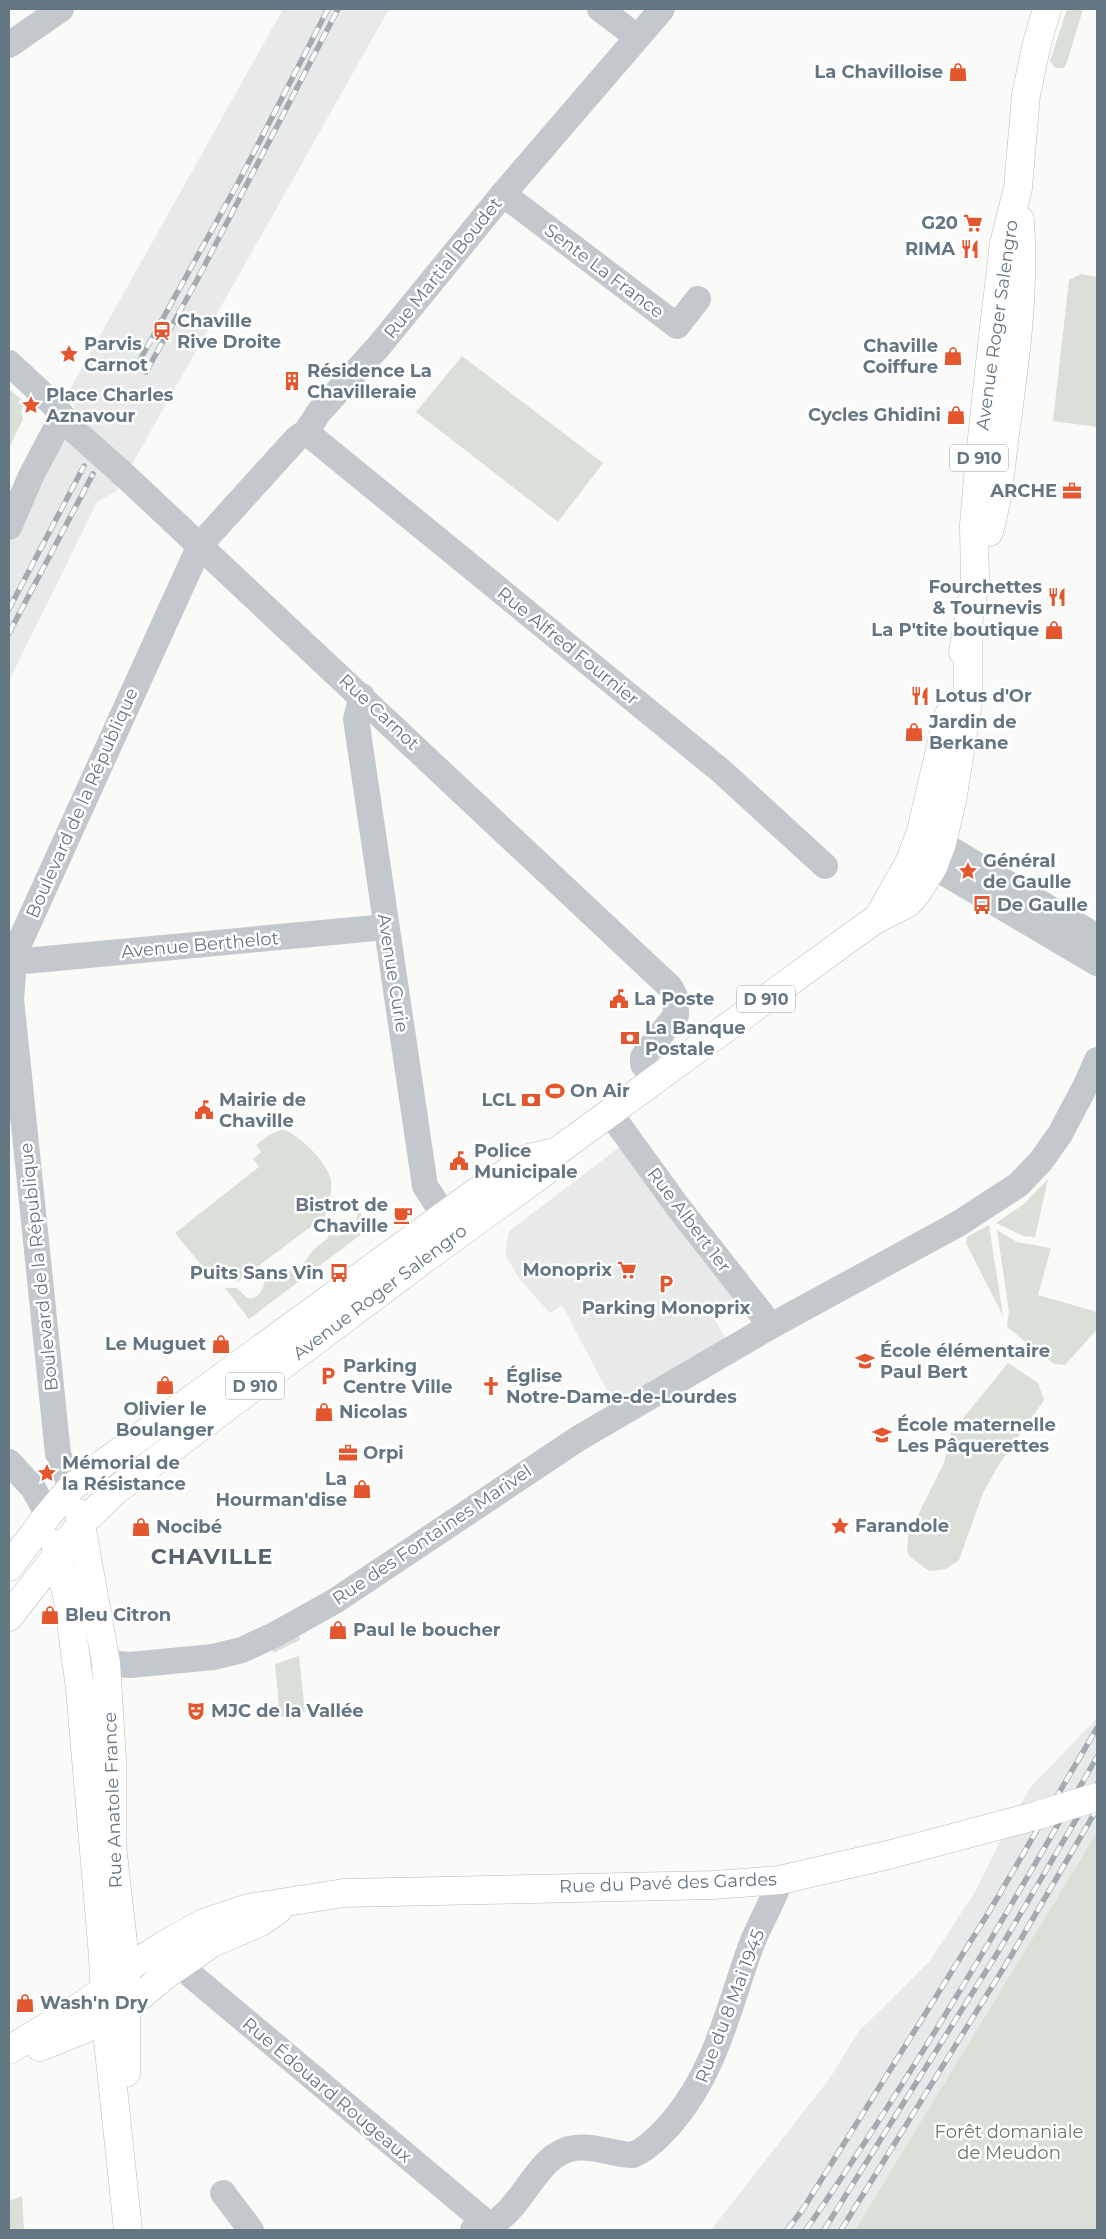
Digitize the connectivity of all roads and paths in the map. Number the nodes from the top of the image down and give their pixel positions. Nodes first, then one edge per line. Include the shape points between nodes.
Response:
1 (61, 9) edge
2 (600, 9) edge
3 (662, 9) edge
4 (1047, 9) edge
5 (637, 37) junction
6 (9, 45) edge
7 (503, 194) junction
8 (698, 299) dead end
9 (9, 364) edge
10 (69, 425) junction
11 (306, 432) junction
12 (9, 526) edge
13 (200, 545) junction
14 (362, 696) junction
15 (927, 849) junction
16 (825, 866) dead end
17 (386, 927) junction
18 (1097, 937) edge
19 (14, 962) junction
20 (1097, 963) edge
21 (1097, 1060) edge
22 (654, 1079) junction
23 (610, 1113) junction
24 (556, 1152) junction
25 (444, 1215) junction
26 (472, 1224) junction
27 (771, 1326) junction
28 (9, 1462) edge
29 (71, 1488) junction
30 (48, 1515) junction
31 (82, 1523) junction
32 (58, 1555) junction
33 (9, 1567) edge
34 (9, 1617) edge
35 (106, 1663) junction
36 (80, 1689) junction
37 (1097, 1797) edge
38 (780, 1880) junction
39 (179, 1950) junction
40 (126, 1969) junction
41 (105, 1988) junction
42 (117, 2013) junction
43 (9, 2050) edge
44 (9, 2063) edge
45 (224, 2193) dead end
46 (486, 2228) edge
47 (128, 2230) edge
48 (251, 2230) edge

1 - 6 street
2 - 5 street
3 - 5 street, Rue Martial Boudet
4 - 15 main road, Avenue Roger Salengro / D 910 via 1026,95 1018,188 1022,252 1014,372 992,520 975,582
5 - 7 street, Rue Martial Boudet
7 - 8 street, Sente La France via 676,326
7 - 11 street, Rue Martial Boudet via 379,346 318,412
9 - 10 street, Rue Carnot via 52,403
10 - 12 street via 31,476
10 - 13 street, Rue Carnot, bridge
11 - 13 street, Rue Martial Boudet via 296,438
11 - 16 street, Rue Alfred Fournier via 720,770
13 - 14 street, Rue Carnot
13 - 19 street, Boulevard de la République via 24,932
14 - 17 street, Avenue Curie via 356,719
14 - 22 street, Rue Carnot via 670,987 675,996 676,1015 643,1057 643,1064
15 - 18 street
15 - 20 street
15 - 22 main road, Avenue Roger Salengro / D 910 via 917,893 908,903 878,918
17 - 19 street, Avenue Berthelot
17 - 25 street, Avenue Curie via 425,1186
19 - 29 street, Boulevard de la République via 11,999 58,1454
21 - 27 street, Rue des Fontaines Marivel via 1060,1134 1042,1161 1018,1185 958,1224
22 - 23 main road, Avenue Roger Salengro / D 910
23 - 24 main road, Avenue Roger Salengro / D 910
23 - 27 street, Rue Albert 1er
24 - 25 main road, Avenue Roger Salengro / D 910 via 530,1158
24 - 26 main road, Avenue Roger Salengro / D 910 via 546,1172
25 - 26 street
25 - 29 main road, Avenue Roger Salengro / D 910
26 - 31 main road, Avenue Roger Salengro / D 910 via 115,1491
27 - 35 street, Rue des Fontaines Marivel via 579,1438 335,1601 254,1645 196,1659
28 - 30 street via 34,1488
29 - 30 main road, Avenue Roger Salengro / D 910
29 - 31 main road, Rue Anatole France
30 - 32 main road, Rue Anatole France
30 - 33 main road, Avenue Roger Salengro / D 910
31 - 32 main road, Avenue Roger Salengro / D 910
31 - 35 main road, Rue Anatole France
32 - 34 main road, Avenue Roger Salengro / D 910
32 - 36 main road, Rue Anatole France via 68,1600
35 - 36 street via 92,1670
35 - 40 main road, Rue Anatole France via 112,1759 112,1845
36 - 41 main road, Rue Anatole France
37 - 38 main road, Rue du Pavé des Gardes, bridge via 888,1856
38 - 39 main road, Rue du Pavé des Gardes via 714,1885 344,1893 248,1908 203,1923
38 - 46 street, Rue du 8 Mai 1945 via 753,1941 708,2069 698,2088 663,2133 633,2155 577,2147 557,2154 499,2220
39 - 40 main road, Rue du Pavé des Gardes
39 - 42 main road, Rue du Pavé des Gardes via 166,1974
39 - 46 street, Rue Édouard Rougeaux via 192,1976
40 - 41 main road, Rue du Pavé des Gardes
40 - 42 main road, Rue Anatole France
41 - 42 main road, Rue Anatole France
41 - 43 main road, Rue du Pavé des Gardes
42 - 44 main road, Rue du Pavé des Gardes
42 - 47 main road, Rue Anatole France
45 - 48 street

